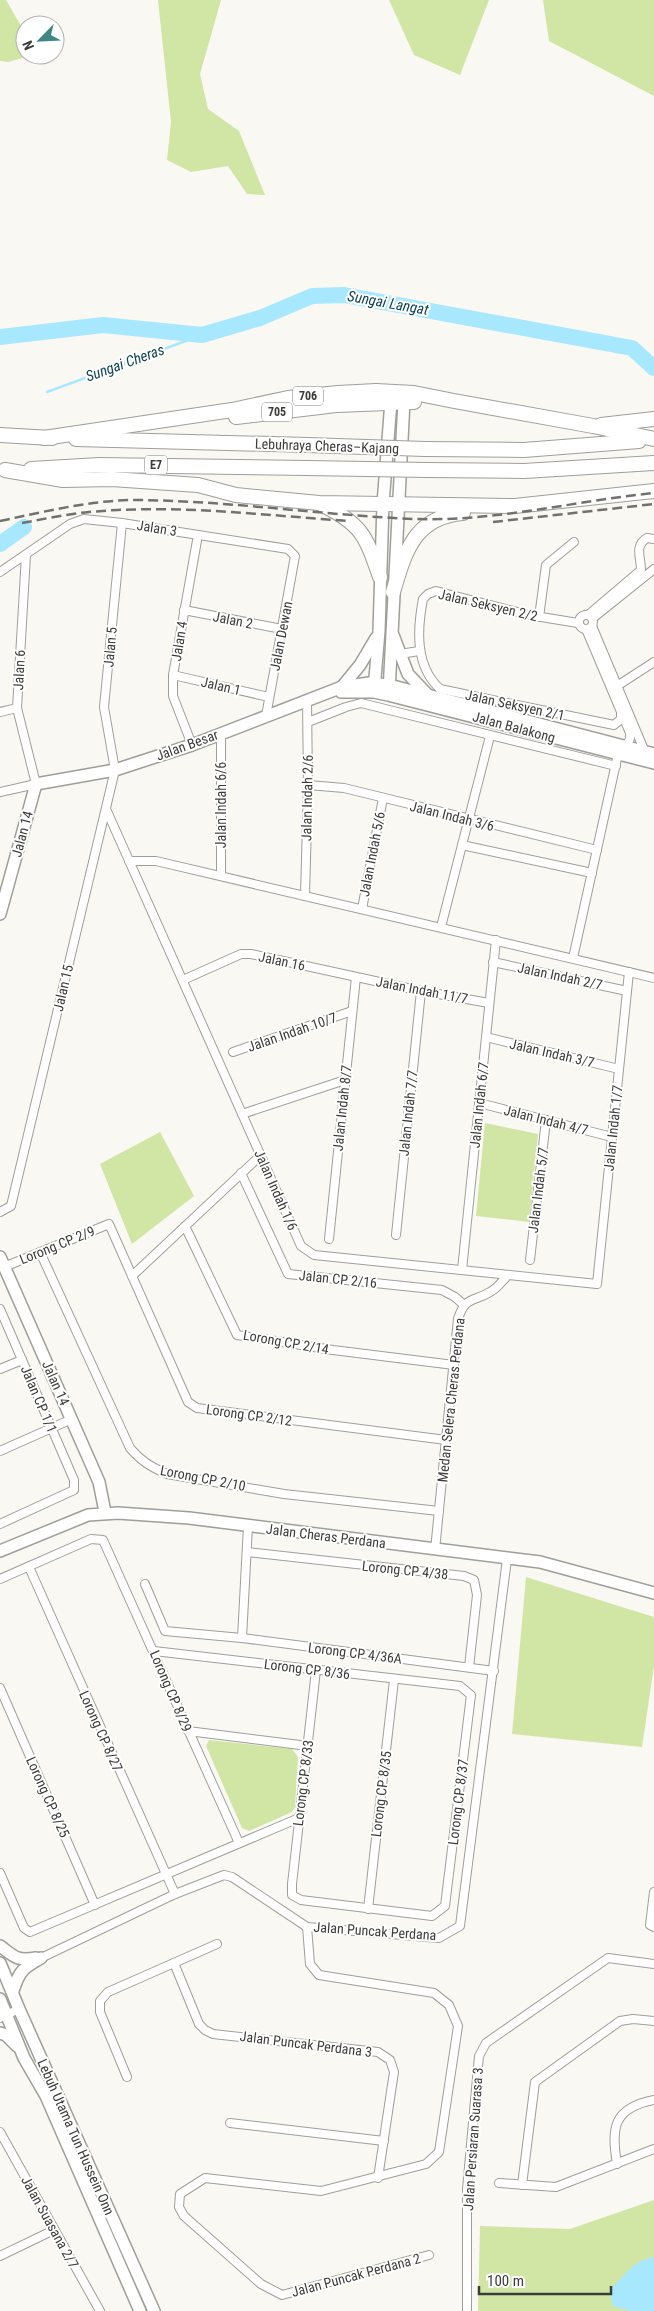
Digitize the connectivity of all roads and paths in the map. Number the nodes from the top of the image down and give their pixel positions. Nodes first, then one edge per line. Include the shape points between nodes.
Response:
1 (398, 401) junction
2 (454, 401) junction
3 (654, 419) edge
4 (163, 421) junction
5 (593, 426) junction
6 (0, 435) edge
7 (44, 438) junction
8 (654, 440) edge
9 (654, 463) edge
10 (574, 469) junction
11 (2, 471) edge
12 (654, 472) edge
13 (654, 491) edge
14 (319, 503) junction
15 (383, 504) junction
16 (399, 505) junction
17 (515, 506) junction
18 (122, 522) junction
19 (198, 535) junction
20 (654, 539) edge
21 (574, 542) dead end
22 (26, 555) junction
23 (295, 556) joint
24 (654, 569) edge
25 (0, 572) edge
26 (380, 578) junction
27 (393, 592) junction
28 (184, 610) junction
29 (539, 617) junction
30 (578, 622) junction
31 (590, 622) junction
32 (282, 629) junction
33 (391, 629) junction
34 (379, 631) junction
35 (418, 651) junction
36 (400, 654) junction
37 (654, 662) edge
38 (173, 675) junction
39 (618, 686) junction
40 (374, 687) junction
41 (338, 689) junction
42 (389, 690) junction
43 (269, 697) junction
44 (431, 697) junction
45 (307, 701) junction
46 (17, 708) junction
47 (621, 709) junction
48 (0, 712) edge
49 (266, 716) junction
50 (308, 722) junction
51 (221, 733) junction
52 (490, 736) junction
53 (192, 745) junction
54 (650, 753) edge
55 (618, 755) junction
56 (654, 763) edge
57 (115, 770) junction
58 (36, 784) junction
59 (308, 785) junction
60 (0, 792) edge
61 (383, 798) junction
62 (106, 809) junction
63 (467, 820) junction
64 (462, 845) junction
65 (597, 850) junction
66 (129, 861) junction
67 (592, 873) junction
68 (221, 876) junction
69 (305, 896) junction
70 (362, 909) junction
71 (0, 914) edge
72 (441, 927) junction
73 (496, 940) junction
74 (573, 958) junction
75 (494, 962) junction
76 (629, 972) junction
77 (356, 977) junction
78 (654, 978) edge
79 (183, 980) junction
80 (421, 991) junction
81 (627, 991) junction
82 (489, 1002) junction
83 (352, 1011) junction
84 (486, 1037) junction
85 (233, 1052) dead end
86 (619, 1069) junction
87 (345, 1080) junction
88 (479, 1103) junction
89 (242, 1114) junction
90 (546, 1120) junction
91 (612, 1137) junction
92 (260, 1156) junction
93 (241, 1173) junction
94 (0, 1212) edge
95 (109, 1224) joint
96 (185, 1226) junction
97 (396, 1236) dead end
98 (329, 1239) dead end
99 (40, 1252) junction
100 (530, 1260) dead end
101 (2, 1262) edge
102 (462, 1270) junction
103 (508, 1275) junction
104 (132, 1276) junction
105 (597, 1284) joint
106 (464, 1305) junction
107 (0, 1309) edge
108 (22, 1360) junction
109 (454, 1365) junction
110 (0, 1369) edge
111 (72, 1419) junction
112 (52, 1428) junction
113 (446, 1440) junction
114 (0, 1451) edge
115 (439, 1511) junction
116 (105, 1512) junction
117 (0, 1524) edge
118 (248, 1526) junction
119 (435, 1550) junction
120 (0, 1551) edge
121 (247, 1552) junction
122 (507, 1559) junction
123 (29, 1566) junction
124 (0, 1579) edge
125 (145, 1584) dead end
126 (654, 1593) edge
127 (242, 1638) junction
128 (154, 1651) junction
129 (469, 1667) junction
130 (316, 1670) junction
131 (494, 1670) junction
132 (394, 1680) junction
133 (460, 1686) joint
134 (0, 1688) edge
135 (188, 1731) junction
136 (308, 1746) junction
137 (299, 1818) junction
138 (238, 1843) junction
139 (0, 1873) edge
140 (165, 1875) junction
141 (654, 1892) edge
142 (175, 1894) junction
143 (95, 1905) junction
144 (368, 1909) junction
145 (652, 1926) edge
146 (307, 1927) junction
147 (217, 1944) dead end
148 (0, 1946) edge
149 (41, 1958) junction
150 (0, 1963) edge
151 (174, 1963) junction
152 (654, 1964) edge
153 (13, 1991) junction
154 (0, 1999) edge
155 (19, 2009) junction
156 (3, 2016) edge
157 (654, 2021) edge
158 (0, 2033) edge
159 (22, 2051) junction
160 (127, 2077) dead end
161 (654, 2100) edge
162 (230, 2123) dead end
163 (0, 2132) edge
164 (384, 2141) junction
165 (654, 2149) edge
166 (617, 2164) junction
167 (378, 2178) junction
168 (499, 2183) dead end
169 (522, 2185) junction
170 (54, 2230) junction
171 (429, 2255) dead end
172 (0, 2256) edge
173 (100, 2311) edge
174 (140, 2311) edge
175 (154, 2311) edge
176 (467, 2311) edge

1 - 2 highway via 431,404
1 - 4 highway, 705
1 - 15 street
1 - 16 street
2 - 4 highway, 706 via 414,392 356,392 288,398
2 - 5 highway
3 - 5 highway
4 - 7 highway
5 - 8 highway
6 - 7 highway, Lebuhraya Cheras–Kajang / E7
7 - 8 highway, Lebuhraya Cheras–Kajang / E7, bridge via 524,450
9 - 10 highway, Lebuhraya Cheras–Kajang / E7
10 - 11 highway, Lebuhraya Cheras–Kajang / E7, bridge via 99,465
10 - 12 highway via 612,474
11 - 14 highway via 63,480 112,479 198,485 236,495
13 - 17 highway
14 - 15 highway
14 - 26 highway via 356,525
15 - 16 highway
15 - 26 street
16 - 17 highway
16 - 27 street
17 - 27 highway via 492,512 447,514 429,524 416,534 404,556
18 - 19 street, Jalan 3
18 - 22 street, Jalan 3 via 76,521
18 - 57 street, Jalan 5 via 104,708
19 - 23 street, Jalan 3 via 288,549
19 - 28 street, Jalan 4
20 - 31 street via 646,538 638,547 641,570
21 - 29 street via 546,565
22 - 25 street, Jalan 3
22 - 46 street, Jalan 6
23 - 32 street, Jalan Dewan
24 - 31 street
26 - 34 street
27 - 33 street
28 - 32 street, Jalan 2
28 - 38 street, Jalan 4
29 - 30 street, Jalan Seksyen 2/2
29 - 35 street, Jalan Seksyen 2/2 via 436,591 423,599
30 - 31 street via 581,627
30 - 31 street via 581,616
31 - 39 street
31 - 47 street
32 - 43 street, Jalan Dewan
33 - 36 street
33 - 42 street
34 - 40 street
34 - 41 street via 372,646
35 - 36 street
35 - 47 street, Jalan Seksyen 2/1 via 432,682 440,689 614,725 621,719
36 - 44 street via 408,674
37 - 39 street
38 - 43 street, Jalan 1
38 - 53 street, Jalan 4 via 173,696
39 - 54 street
40 - 41 street, Jalan Besar
40 - 42 street
41 - 45 street, Jalan Besar
42 - 44 street, Jalan Balakong
42 - 55 street, Jalan Balakong
43 - 49 street, Jalan Dewan
44 - 55 street, Jalan Balakong
45 - 49 street, Jalan Besar
45 - 50 street, Jalan Indah 2/6
46 - 48 street
46 - 58 street, Jalan 6
47 - 55 street via 631,738
49 - 51 street, Jalan Besar
50 - 52 street via 361,704
50 - 59 street, Jalan Indah 2/6
51 - 53 street, Jalan Besar
51 - 68 street, Jalan Indah 6/6
52 - 55 street
52 - 63 street
53 - 57 street, Jalan Besar
54 - 55 street, Jalan Balakong
55 - 56 street, Jalan Balakong
55 - 65 street
57 - 58 street, Jalan Besar
57 - 62 street, Jalan 15
58 - 60 street
58 - 71 street, Jalan 14
59 - 61 street, Jalan Indah 3/6 via 336,786
59 - 69 street, Jalan Indah 2/6
61 - 63 street, Jalan Indah 3/6
61 - 70 street, Jalan Indah 5/6
62 - 66 street, Jalan Indah 1/6
62 - 94 street, Jalan 15 via 11,1206
63 - 64 street
63 - 65 street, Jalan Indah 3/6
64 - 67 street, Jalan Indah 3/6
64 - 72 street
65 - 67 street
66 - 68 street via 156,861
66 - 79 street, Jalan Indah 1/6
67 - 74 street
68 - 69 street
69 - 70 street
70 - 72 street
72 - 73 street
73 - 74 street
73 - 75 street, Jalan Indah 6/7
74 - 76 street
75 - 81 street, Jalan Indah 2/7
75 - 82 street, Jalan Indah 6/7
76 - 78 street
76 - 81 street, Jalan Indah 1/7
77 - 79 street, Jalan 16 via 241,954
77 - 80 street, Jalan Indah 11/7
77 - 83 street, Jalan Indah 8/7
79 - 89 street, Jalan Indah 1/6
80 - 82 street, Jalan Indah 11/7
80 - 97 street, Jalan Indah 7/7
81 - 86 street, Jalan Indah 1/7
82 - 84 street, Jalan Indah 6/7
83 - 85 street, Jalan Indah 10/7
83 - 87 street, Jalan Indah 8/7
84 - 86 street, Jalan Indah 3/7
84 - 88 street, Jalan Indah 6/7
86 - 91 street, Jalan Indah 1/7
87 - 89 street
87 - 98 street, Jalan Indah 8/7
88 - 90 street, Jalan Indah 4/7
88 - 102 street, Jalan Indah 6/7
89 - 92 street, Jalan Indah 1/6
90 - 91 street, Jalan Indah 4/7
90 - 100 street, Jalan Indah 5/7
91 - 105 street, Jalan Indah 1/7
92 - 93 street
92 - 102 street, Jalan Indah 1/6 via 301,1246 314,1255
93 - 96 street
93 - 106 street, Jalan CP 2/16 via 288,1274 442,1290
95 - 99 street, Lorong CP 2/9
95 - 104 street, Lorong CP 2/12
96 - 104 street
96 - 109 street, Lorong CP 2/14 via 237,1335
99 - 101 street, Lorong CP 2/9
99 - 115 street, Lorong CP 2/10 via 130,1448 150,1467 167,1474 284,1494
101 - 111 street, Jalan 14
102 - 103 street, Jalan Indah 1/6
103 - 105 street, Jalan Indah 1/6
103 - 106 street, Medan Selera Cheras Perdana via 493,1291
104 - 113 street, Lorong CP 2/12 via 188,1402 197,1408
106 - 109 street, Medan Selera Cheras Perdana via 458,1319
107 - 108 street, Jalan CP 1/1
108 - 110 street
108 - 112 street, Jalan CP 1/1
109 - 113 street, Medan Selera Cheras Perdana
111 - 112 street
111 - 116 street, Jalan 14 via 99,1482
112 - 114 street
112 - 117 street, Jalan CP 1/1 via 74,1480 74,1490
113 - 115 street, Medan Selera Cheras Perdana
115 - 119 street, Medan Selera Cheras Perdana
116 - 118 street, Jalan Cheras Perdana
116 - 120 street, Jalan Cheras Perdana via 71,1521
118 - 119 street, Jalan Cheras Perdana
118 - 121 street
119 - 122 street, Jalan Cheras Perdana
121 - 127 street
121 - 129 street, Lorong CP 4/38 via 464,1576 474,1580 477,1595
122 - 126 street, Jalan Cheras Perdana via 540,1562
122 - 131 street, Jalan Puncak Perdana
123 - 124 street
123 - 128 street, Lorong CP 8/29 via 91,1539 103,1540
123 - 140 street, Lorong CP 8/27
125 - 127 street, Lorong CP 4/36A via 164,1631
127 - 129 street, Lorong CP 4/36A
128 - 130 street, Lorong CP 8/36
128 - 135 street, Lorong CP 8/29
129 - 131 street, Lorong CP 4/36A
130 - 132 street, Lorong CP 8/36
130 - 136 street, Lorong CP 8/33
131 - 146 street, Jalan Puncak Perdana via 460,1926 439,1938
132 - 133 street, Lorong CP 8/36
132 - 144 street, Lorong CP 8/35
133 - 144 street, Lorong CP 8/37 via 471,1695 445,1906 432,1916
134 - 143 street, Lorong CP 8/25
135 - 136 street
135 - 138 street, Lorong CP 8/29
136 - 137 street, Lorong CP 8/33
137 - 138 street
137 - 144 street, Lorong CP 8/33 via 292,1895 301,1900
138 - 140 street
139 - 143 street via 24,1928 30,1932
140 - 142 street, Lorong CP 8/27
140 - 143 street
141 - 145 street
142 - 146 street, Jalan Puncak Perdana via 224,1875 232,1877
142 - 149 street, Jalan Puncak Perdana
146 - 167 street via 310,1964 319,1975 434,1993 449,2005 458,2026 439,2152 426,2164
147 - 151 street
148 - 149 street via 15,1958
149 - 153 street via 18,1975
150 - 153 street, Lebuh Utama Tun Hussein Onn
151 - 160 street via 108,1992 100,2001 100,2012
151 - 164 street, Jalan Puncak Perdana 3 via 199,2024 213,2034 378,2052 390,2060 394,2072
152 - 176 street, Jalan Persiaran Suarasa 3 via 608,1958 486,2043 479,2056 467,2188
153 - 155 street, Lebuh Utama Tun Hussein Onn
154 - 156 street, Lebuh Utama Tun Hussein Onn
155 - 156 street
155 - 175 street, Lebuh Utama Tun Hussein Onn
156 - 159 street, Lebuh Utama Tun Hussein Onn
157 - 169 street via 620,2021 535,2082
158 - 159 street
159 - 174 street, Lebuh Utama Tun Hussein Onn via 46,2096
161 - 166 street via 628,2110 618,2121 613,2134
162 - 164 street
163 - 170 street, Jalan Suasana 2/7
164 - 167 street, Jalan Puncak Perdana 3
165 - 166 street
166 - 169 street via 556,2187
167 - 171 street, Jalan Puncak Perdana 2 via 321,2191 205,2178 180,2194 179,2207 184,2216 261,2284 282,2295
168 - 169 street
170 - 172 street
170 - 173 street, Jalan Suasana 2/7

